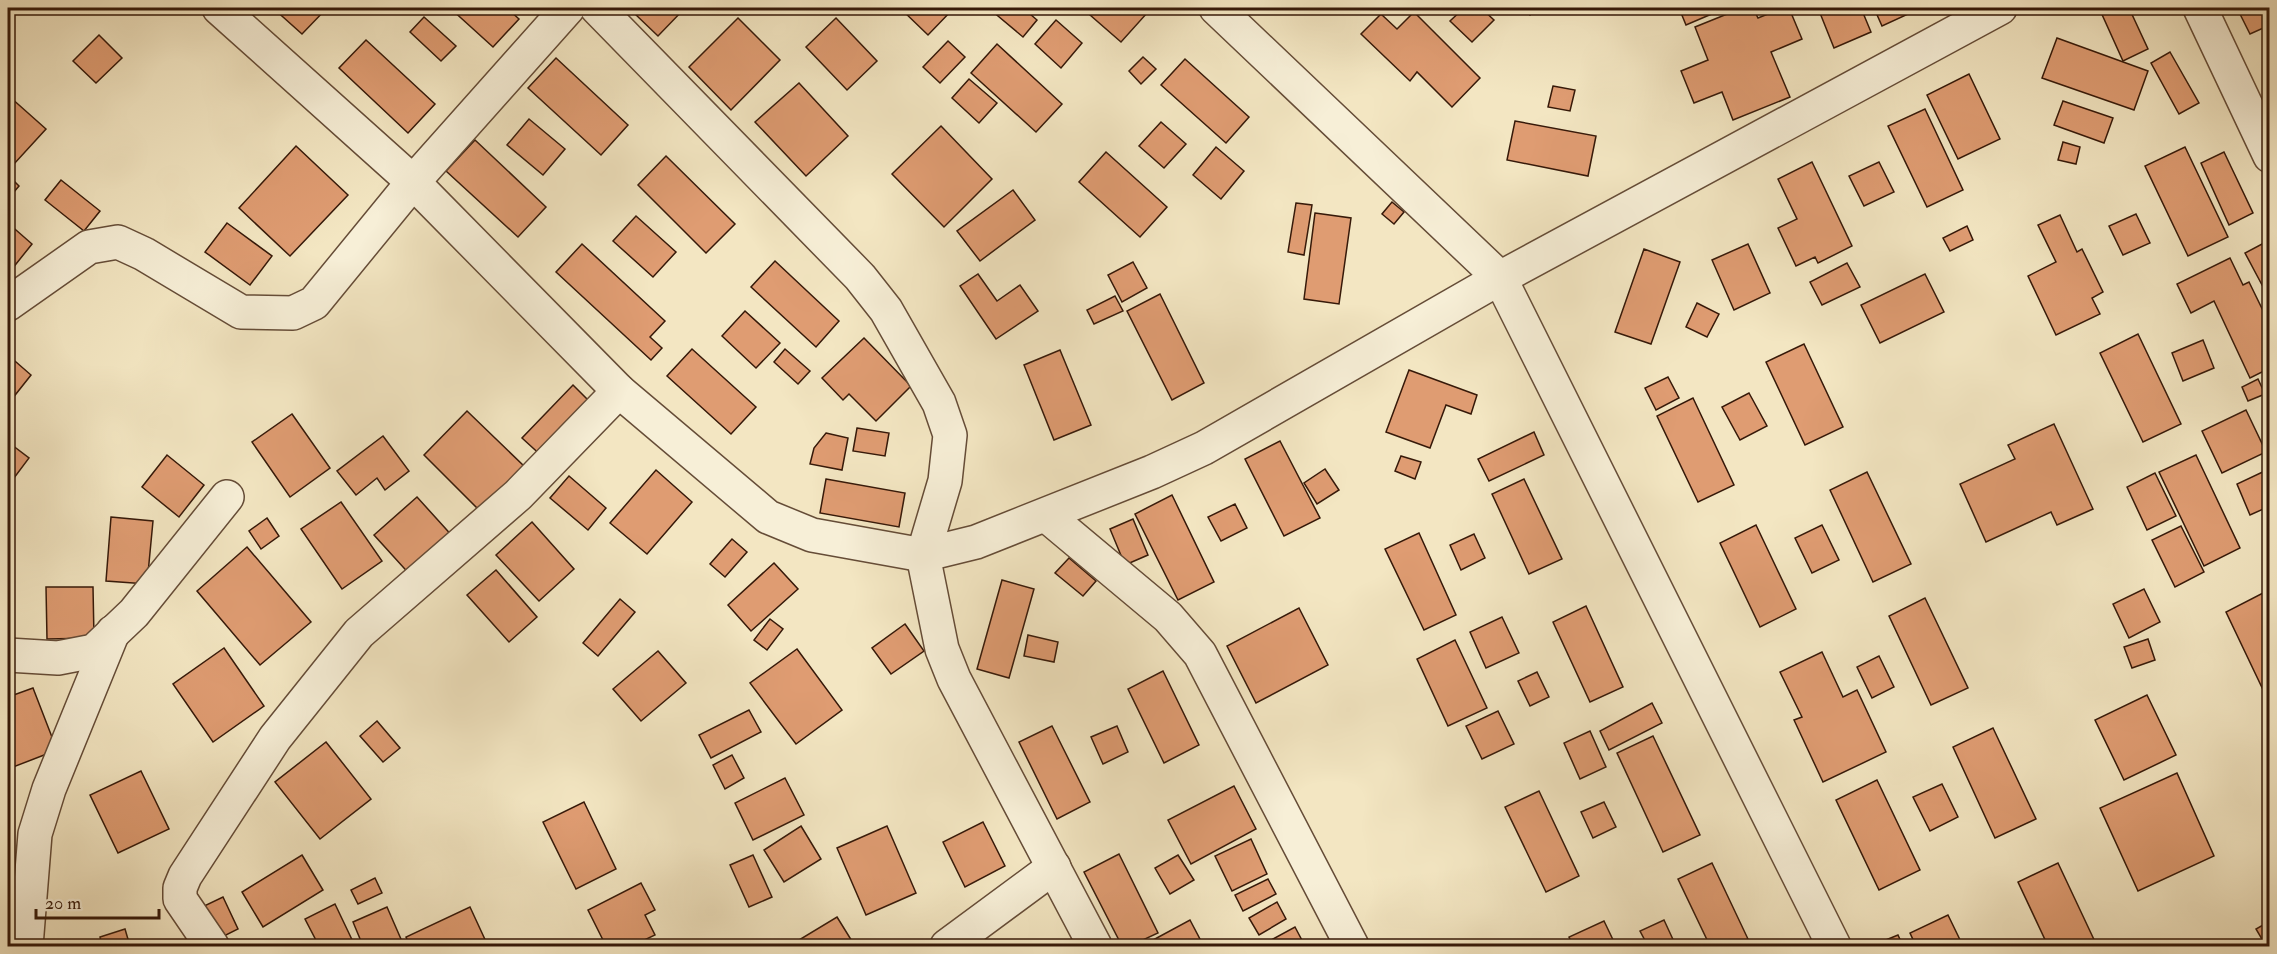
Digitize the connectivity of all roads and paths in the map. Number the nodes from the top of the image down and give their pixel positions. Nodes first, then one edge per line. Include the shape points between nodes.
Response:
1 (219, 8) edge
2 (568, 8) edge
3 (597, 8) edge
4 (1216, 8) edge
5 (2000, 8) edge
6 (2200, 8) edge
7 (2270, 156) edge
8 (413, 182) junction
9 (1500, 278) junction
10 (8, 304) edge
11 (619, 392) junction
12 (226, 496) dead end
13 (1046, 515) junction
14 (922, 555) junction
15 (113, 633) junction
16 (8, 655) edge
17 (1054, 867) junction
18 (26, 946) edge
19 (212, 946) edge
20 (947, 946) edge
21 (1095, 946) edge
22 (1353, 946) edge
23 (1834, 946) edge

1 - 8 street
2 - 8 street
3 - 14 street via 860,277 886,310 939,403 950,435 945,482
4 - 9 street
5 - 9 street
6 - 7 street
8 - 10 street via 314,303 293,313 241,312 118,242 89,247
8 - 11 street
9 - 13 street via 1204,448
9 - 23 street
11 - 14 street via 768,517 812,535
11 - 19 street via 518,495 359,633 275,738 184,876 180,888 180,899
12 - 15 street via 134,613
13 - 14 street via 976,542
13 - 22 street via 1168,617 1200,654
14 - 17 street via 942,649 954,679
15 - 16 street via 94,651 58,658
15 - 18 street via 49,789 35,834
17 - 20 street
17 - 21 street

